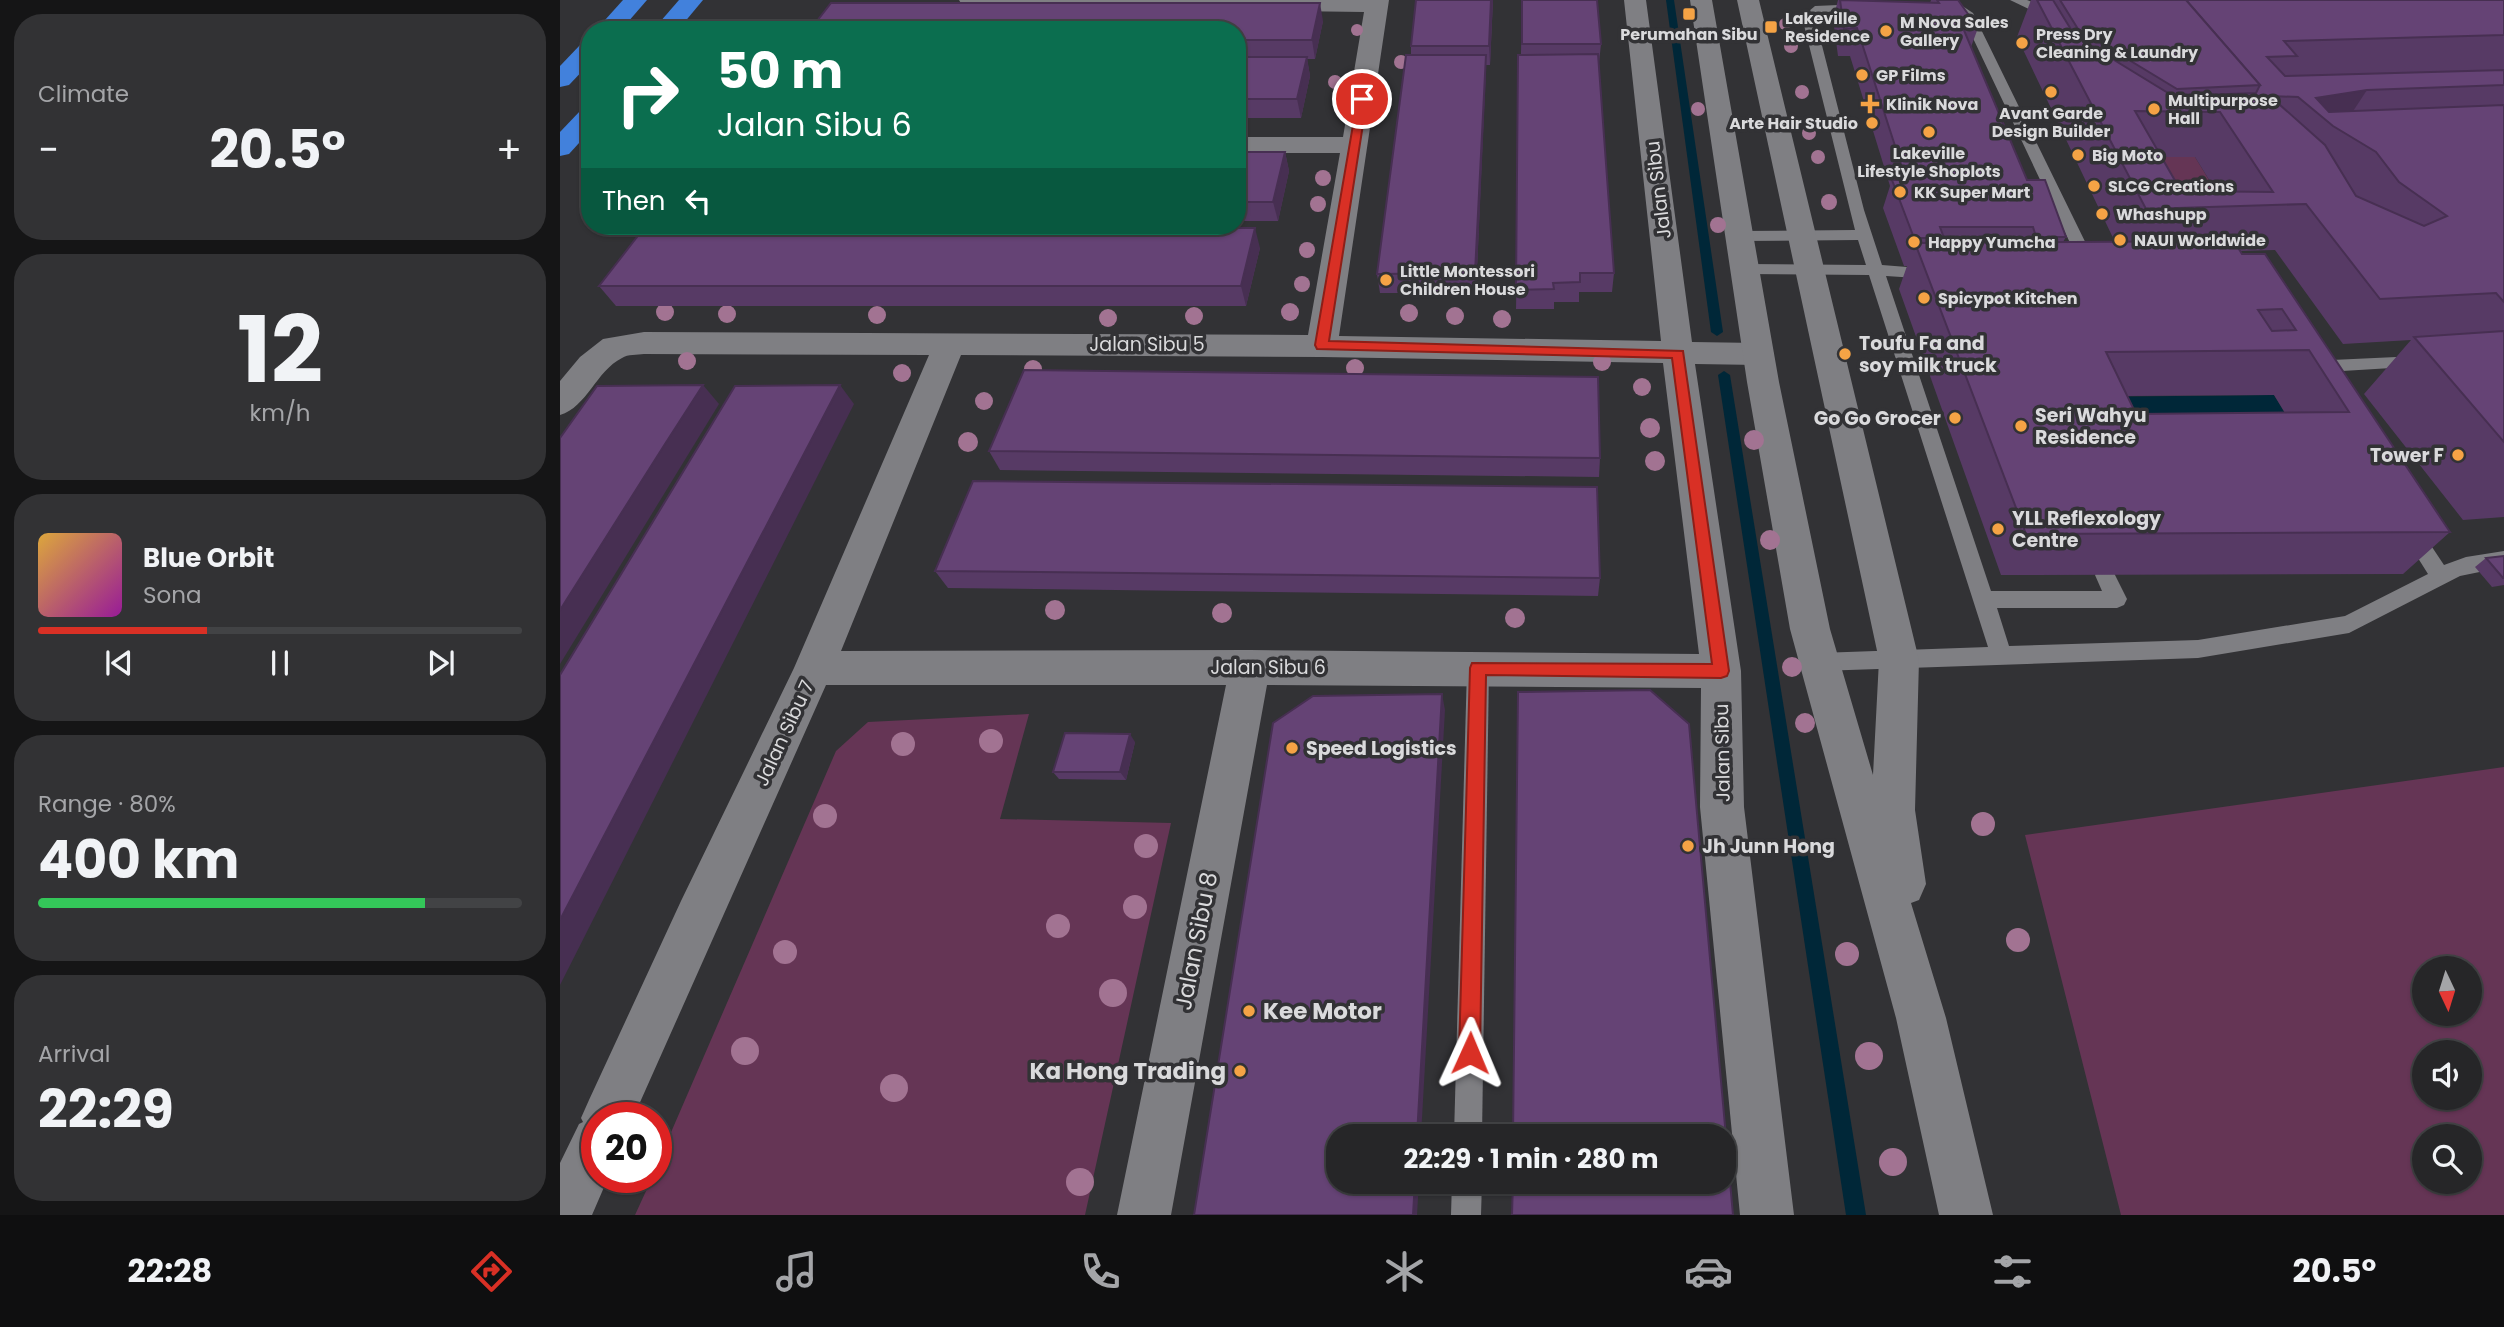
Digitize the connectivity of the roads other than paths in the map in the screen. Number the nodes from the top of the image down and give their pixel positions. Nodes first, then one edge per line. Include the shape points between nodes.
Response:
1 (636, 0) edge
2 (692, 0) edge
3 (970, 0) edge
4 (1635, 0) edge
5 (1701, 0) edge
6 (1748, 0) edge
7 (2016, 0) edge
8 (1378, 3) edge
9 (1929, 6) edge
10 (1878, 8) edge
11 (2071, 17) edge
12 (616, 21) edge
13 (673, 21) edge
14 (581, 58) edge
15 (560, 80) edge
16 (581, 124) edge
17 (1246, 145) edge
18 (1354, 145) junction
19 (560, 148) edge
20 (1739, 236) junction
21 (1863, 236) junction
22 (1805, 237) junction
23 (1744, 269) junction
24 (1812, 270) junction
25 (1874, 270) junction
26 (2091, 272) edge
27 (1954, 274) edge
28 (950, 342) junction
29 (1322, 345) junction
30 (1678, 354) junction
31 (1758, 354) junction
32 (2437, 361) edge
33 (2318, 390) edge
34 (560, 403) edge
35 (2402, 518) edge
36 (2504, 559) edge
37 (2105, 575) edge
38 (2440, 576) junction
39 (1983, 600) junction
40 (2001, 657) junction
41 (1899, 660) junction
42 (1819, 662) junction
43 (1250, 667) junction
44 (814, 668) junction
45 (1478, 668) junction
46 (1721, 671) junction
47 (1921, 1018) junction
48 (614, 1102) edge
49 (1468, 1124) edge
50 (581, 1177) edge
51 (1467, 1194) edge
52 (564, 1215) edge
53 (1144, 1215) edge
54 (1466, 1215) edge
55 (1767, 1215) edge
56 (1966, 1215) edge

1 - 12 highway
2 - 13 highway
3 - 8 street
4 - 30 street, Jalan Sibu
5 - 20 street
6 - 22 street
7 - 11 lane
8 - 18 street
9 - 26 lane via 1954,6 1967,13
10 - 21 lane via 1815,10 1808,18
14 - 15 highway
16 - 19 highway
17 - 18 street
18 - 29 street
20 - 22 lane
20 - 23 street
21 - 22 lane
21 - 25 lane
22 - 24 street
23 - 24 lane
23 - 31 street
24 - 25 lane
24 - 41 street
25 - 27 lane
25 - 39 lane
28 - 29 street, Jalan Sibu 5
28 - 34 street, Jalan Sibu 5 via 644,343 614,347 591,365
28 - 44 street, Jalan Sibu 7
29 - 30 street, Jalan Sibu 5
30 - 31 street, Jalan Sibu 5
30 - 46 street, Jalan Sibu
31 - 42 street
32 - 33 lane via 2298,362
35 - 38 lane
36 - 38 lane via 2466,565
37 - 39 lane via 2117,598
38 - 40 lane via 2349,624 2198,649
39 - 40 lane
40 - 41 lane
41 - 42 lane
41 - 47 street via 1893,810
42 - 47 street
43 - 44 street, Jalan Sibu 6
43 - 45 street, Jalan Sibu 6
43 - 53 street, Jalan Sibu 8
44 - 48 street, Jalan Sibu 7
45 - 46 street, Jalan Sibu 6
45 - 49 lane
46 - 55 street, Jalan Sibu via 1722,807
47 - 56 street
50 - 52 street
51 - 54 lane

